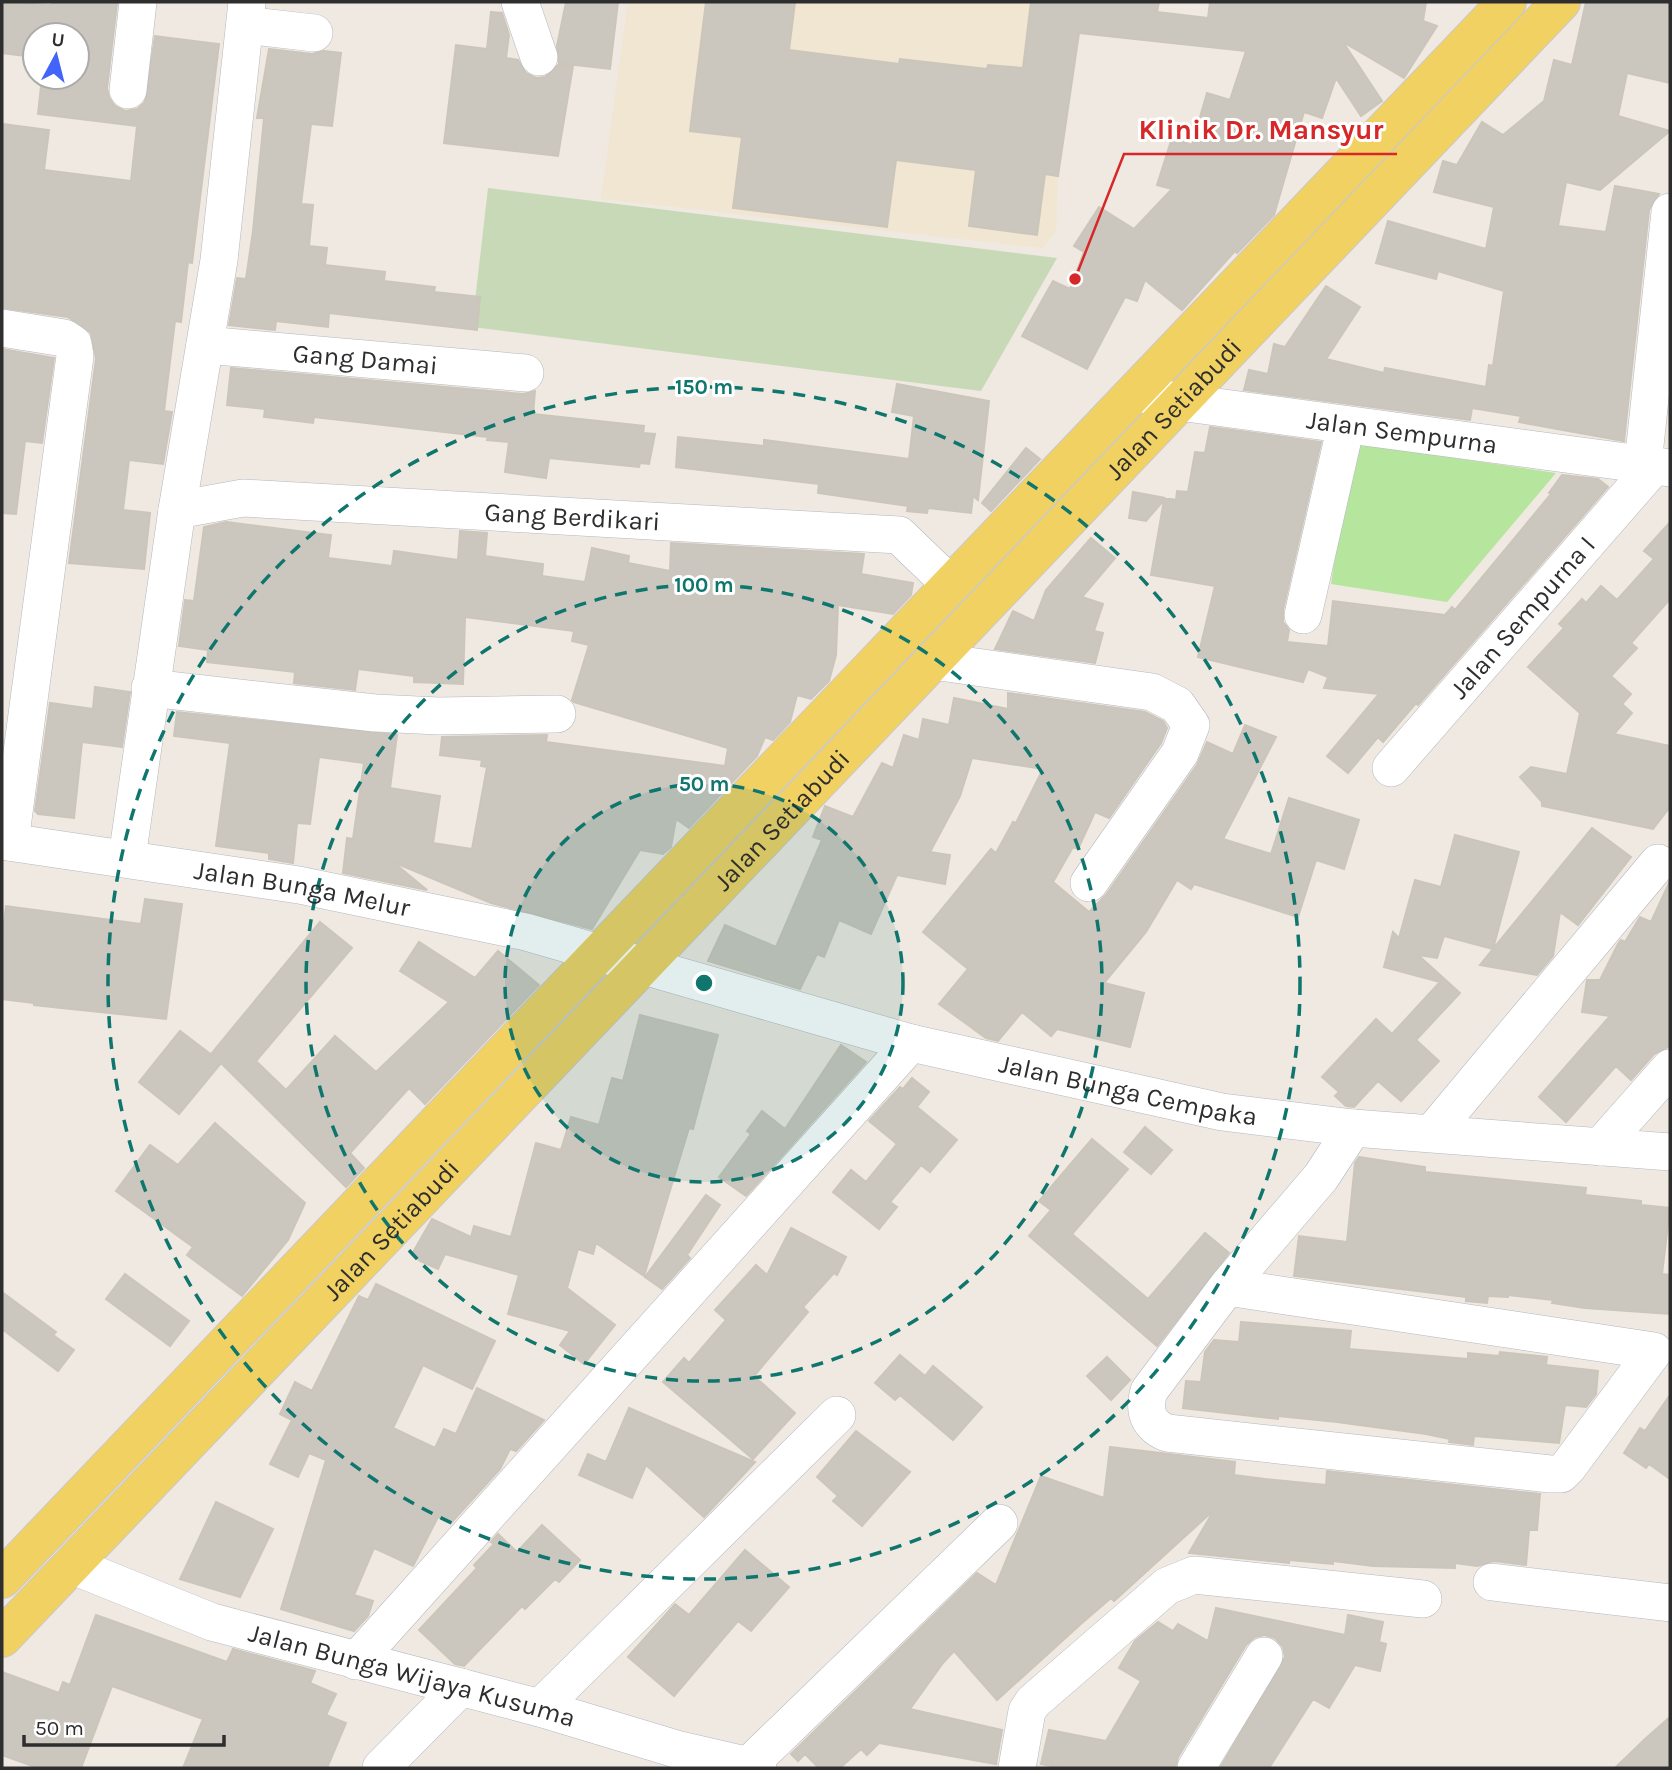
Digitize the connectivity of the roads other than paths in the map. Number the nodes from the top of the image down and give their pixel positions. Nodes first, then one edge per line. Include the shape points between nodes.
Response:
1 (138, 2) edge
2 (520, 2) edge
3 (1507, 2) edge
4 (1561, 2) edge
5 (246, 14) edge
6 (314, 33) dead end
7 (540, 57) dead end
8 (128, 90) dead end
9 (1670, 212) edge
10 (2, 328) edge
11 (205, 345) junction
12 (525, 373) dead end
13 (1135, 392) junction
14 (1179, 402) junction
15 (1346, 425) junction
16 (1656, 466) edge
17 (177, 510) junction
18 (951, 585) junction
19 (1303, 615) dead end
20 (933, 661) junction
21 (150, 688) junction
22 (557, 714) dead end
23 (1391, 768) dead end
24 (6, 842) edge
25 (127, 858) junction
26 (1658, 863) dead end
27 (1089, 883) dead end
28 (600, 953) junction
29 (644, 964) junction
30 (911, 1043) junction
31 (1670, 1068) edge
32 (1353, 1128) junction
33 (1432, 1133) junction
34 (1600, 1147) junction
35 (1670, 1152) edge
36 (1227, 1287) junction
37 (1662, 1341) edge
38 (837, 1415) dead end
39 (999, 1523) dead end
40 (71, 1565) junction
41 (2, 1579) edge
42 (1492, 1582) dead end
43 (1423, 1599) dead end
44 (1670, 1604) edge
45 (2, 1638) edge
46 (1264, 1656) dead end
47 (356, 1661) junction
48 (461, 1687) junction
49 (540, 1707) junction
50 (671, 1759) edge
51 (381, 1768) edge
52 (750, 1768) edge
53 (1017, 1768) edge
54 (1196, 1768) edge

1 - 8 street
2 - 7 street
3 - 13 main road, Jalan Setiabudi
4 - 14 main road, Jalan Setiabudi
5 - 6 street
5 - 11 street
9 - 16 street
10 - 24 street via 64,338 73,344 75,356
11 - 12 street, Gang Damai
11 - 17 street
13 - 14 street, Jalan Sempurna
13 - 18 main road, Jalan Setiabudi
14 - 15 street, Jalan Sempurna
14 - 20 main road, Jalan Setiabudi
15 - 16 street, Jalan Sempurna
15 - 19 street
16 - 23 street, Jalan Sempurna I
17 - 18 street, Gang Berdikari via 243,498 899,535
17 - 21 street
18 - 28 main road, Jalan Setiabudi
20 - 27 street via 1152,692 1177,705 1191,725 1180,753
20 - 29 main road, Jalan Setiabudi
21 - 22 street via 375,713
21 - 25 street
24 - 25 street, Jalan Bunga Melur
25 - 28 street, Jalan Bunga Melur via 299,885 526,932
26 - 33 street
28 - 29 street, Jalan Bunga Cempaka
28 - 41 main road, Jalan Setiabudi
29 - 30 street, Jalan Bunga Cempaka
29 - 40 main road, Jalan Setiabudi
30 - 32 street, Jalan Bunga Cempaka via 1222,1112
30 - 47 street
31 - 34 street
32 - 33 street, Jalan Bunga Cempaka
32 - 36 street via 1321,1177
33 - 34 street, Jalan Bunga Cempaka
34 - 35 street, Jalan Bunga Cempaka
36 - 37 street
36 - 37 street via 1149,1391 1145,1404 1156,1428 1167,1433 1561,1474
38 - 49 street
39 - 52 street
40 - 45 main road, Jalan Setiabudi
40 - 47 street, Jalan Bunga Wijaya Kusuma via 212,1622
42 - 44 street
43 - 53 street via 1194,1575 1179,1579 1032,1702
46 - 54 street
47 - 48 street, Jalan Bunga Wijaya Kusuma
48 - 49 street, Jalan Bunga Wijaya Kusuma
48 - 51 street
49 - 50 street, Jalan Bunga Wijaya Kusuma
50 - 52 street, Jalan Bunga Wijaya Kusuma

